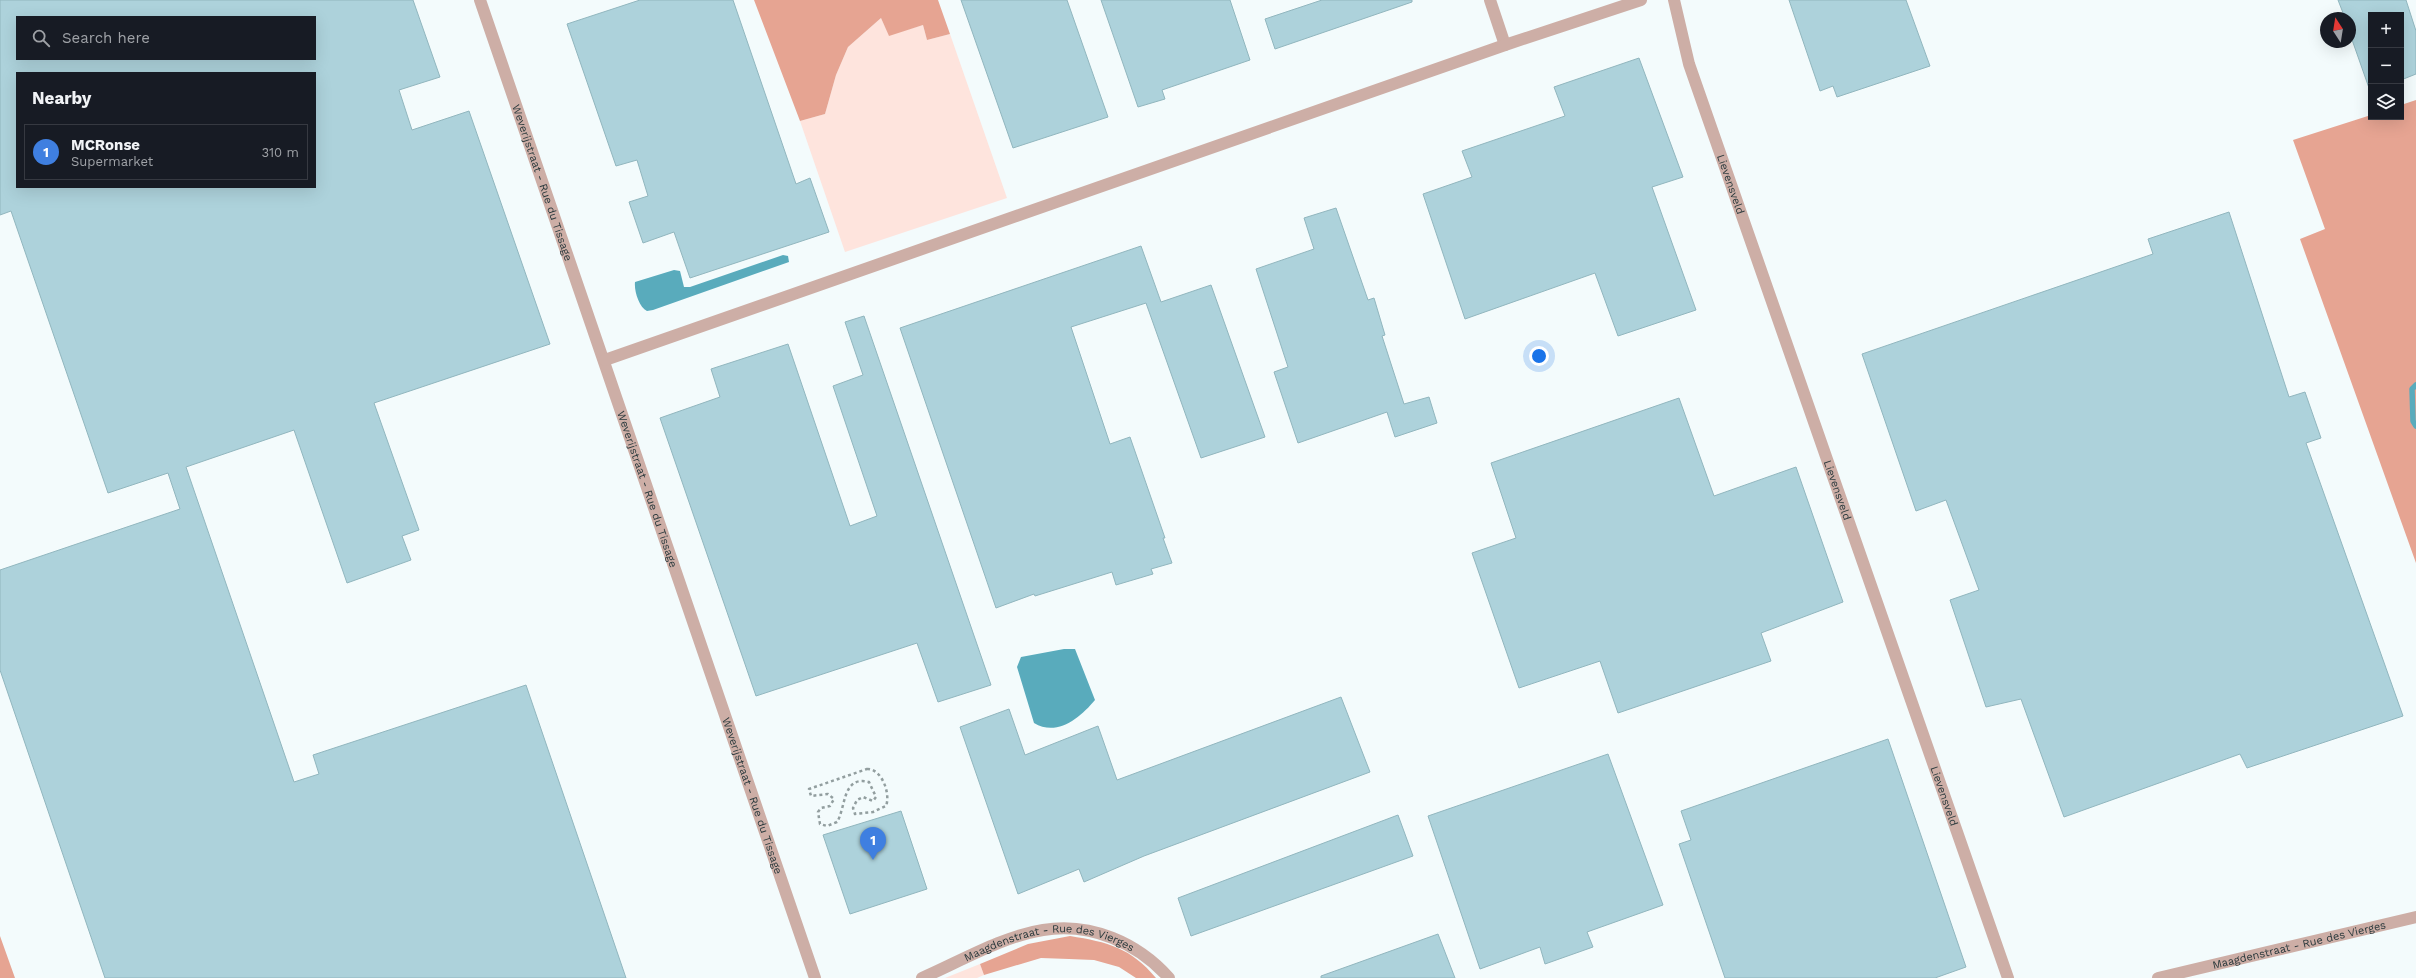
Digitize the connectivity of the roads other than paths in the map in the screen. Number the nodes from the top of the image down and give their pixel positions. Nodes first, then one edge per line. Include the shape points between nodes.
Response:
1 (480, 0) edge
2 (1490, 0) edge
3 (1641, 0) edge
4 (1674, 0) edge
5 (1505, 45) junction
6 (605, 360) junction
7 (2416, 917) edge
8 (815, 978) edge
9 (922, 978) edge
10 (1169, 978) edge
11 (2008, 978) edge
12 (2158, 978) edge

1 - 6 street, Weverijstraat - Rue du Tissage
2 - 5 street
3 - 5 street
4 - 11 street, Lievensveld via 1689,64
5 - 6 street
6 - 8 street, Weverijstraat - Rue du Tissage
7 - 12 street, Maagdenstraat - Rue des Vierges
9 - 10 street, Maagdenstraat - Rue des Vierges via 1017,937 1045,929 1059,929 1090,931 1124,942 1139,951

